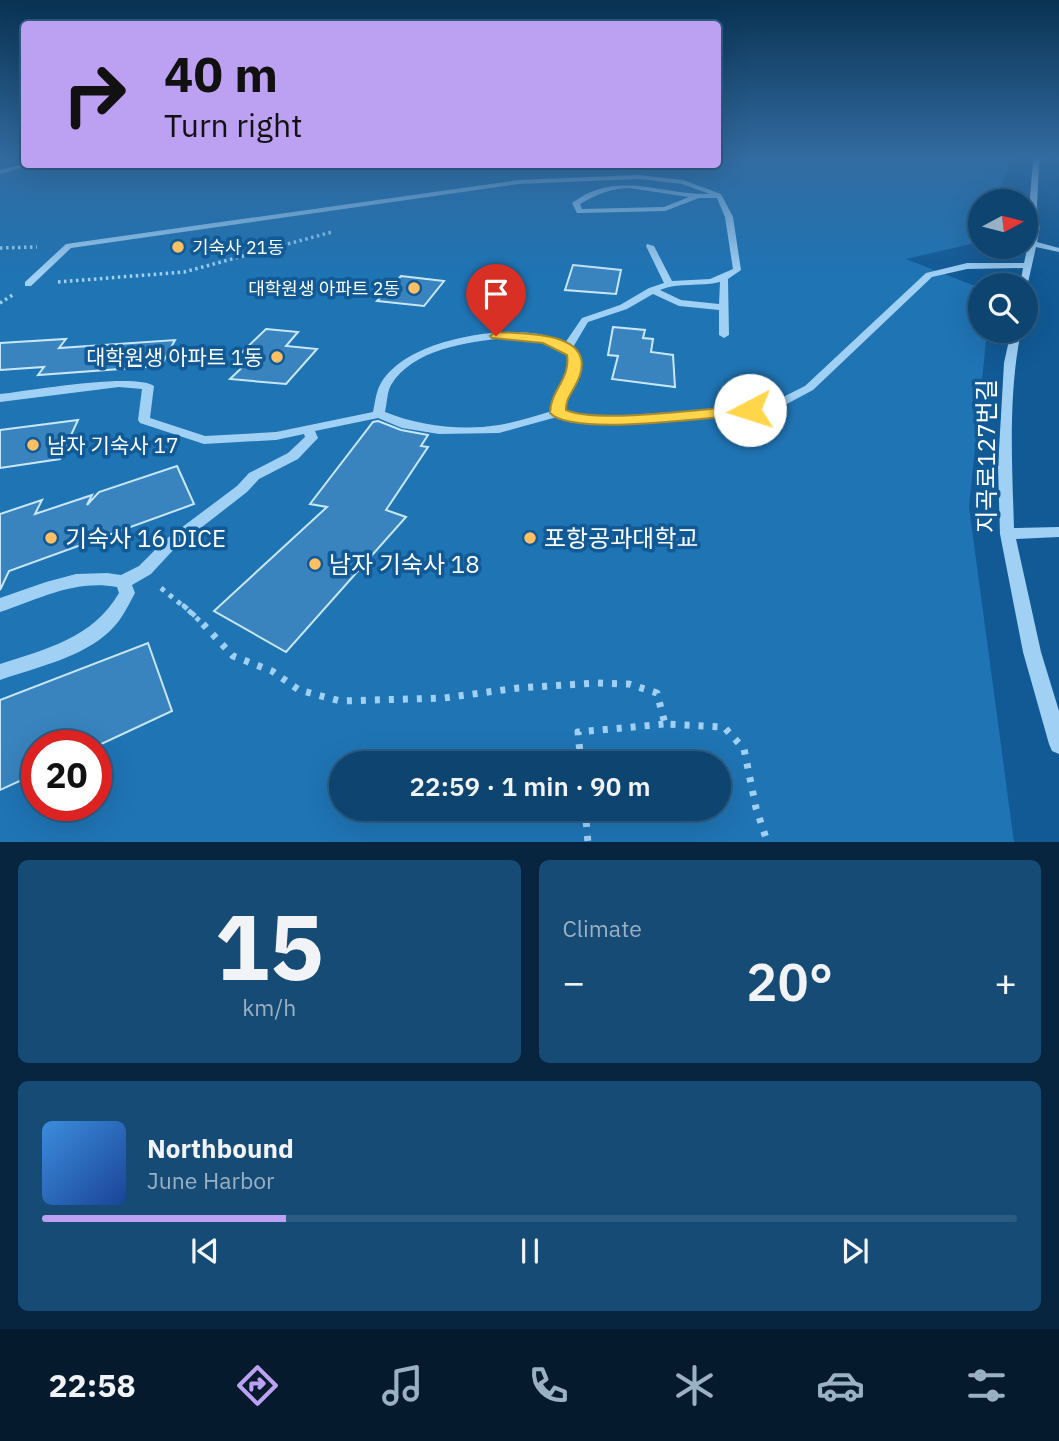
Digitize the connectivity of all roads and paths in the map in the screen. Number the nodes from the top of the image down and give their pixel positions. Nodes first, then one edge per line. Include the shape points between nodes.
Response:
1 (415, 196) edge
2 (587, 196) edge
3 (692, 196) edge
4 (704, 196) edge
5 (720, 196) edge
6 (696, 197) junction
7 (332, 232) dead end
8 (1038, 245) edge
9 (650, 246) dead end
10 (1059, 250) edge
11 (1029, 259) edge
12 (184, 265) dead end
13 (1028, 265) junction
14 (184, 272) junction
15 (1026, 273) edge
16 (724, 279) junction
17 (28, 284) joint
18 (669, 284) junction
19 (652, 290) junction
20 (723, 307) junction
21 (723, 335) dead end
22 (1013, 343) edge
23 (568, 348) junction
24 (0, 398) edge
25 (558, 413) junction
26 (379, 414) junction
27 (308, 430) junction
28 (1059, 532) edge
29 (1007, 534) junction
30 (145, 570) junction
31 (123, 582) junction
32 (0, 605) edge
33 (0, 672) edge
34 (665, 724) junction
35 (1059, 744) edge
36 (580, 751) edge
37 (587, 821) edge
38 (589, 842) edge
39 (763, 842) edge

1 - 17 street via 69,246
2 - 6 street via 576,203 580,211 665,209
3 - 6 street
4 - 6 street
5 - 16 street via 729,217 737,270
7 - 14 path
8 - 10 street
9 - 18 lane
11 - 13 street
12 - 14 path
13 - 15 street
13 - 25 street via 967,266 929,275 794,399 740,411 631,419 595,420
14 - 17 path
16 - 18 street via 702,285
16 - 20 street
18 - 19 street
19 - 20 street via 679,303
19 - 23 street via 616,311 587,319
20 - 21 street
22 - 29 street, 지곡로127번길 via 1005,467
23 - 25 street via 576,365 558,402
23 - 26 street via 545,339 506,335 425,349 394,374 378,402
24 - 27 street via 119,384 148,386 144,419 204,440
25 - 26 street via 499,429 475,430 406,425
26 - 27 street
27 - 30 street via 312,439 306,446 254,476
28 - 29 street
29 - 35 street, 지곡로127번길 via 1032,652
30 - 31 street
30 - 34 path via 156,586 195,616 233,656 272,671 315,697 340,701 444,698 558,684 629,684 657,693
31 - 32 street via 104,576 78,578
31 - 33 street via 127,593 120,610 104,628 78,645
34 - 36 path via 578,732
34 - 39 path via 724,727 744,749 766,838
37 - 38 path

